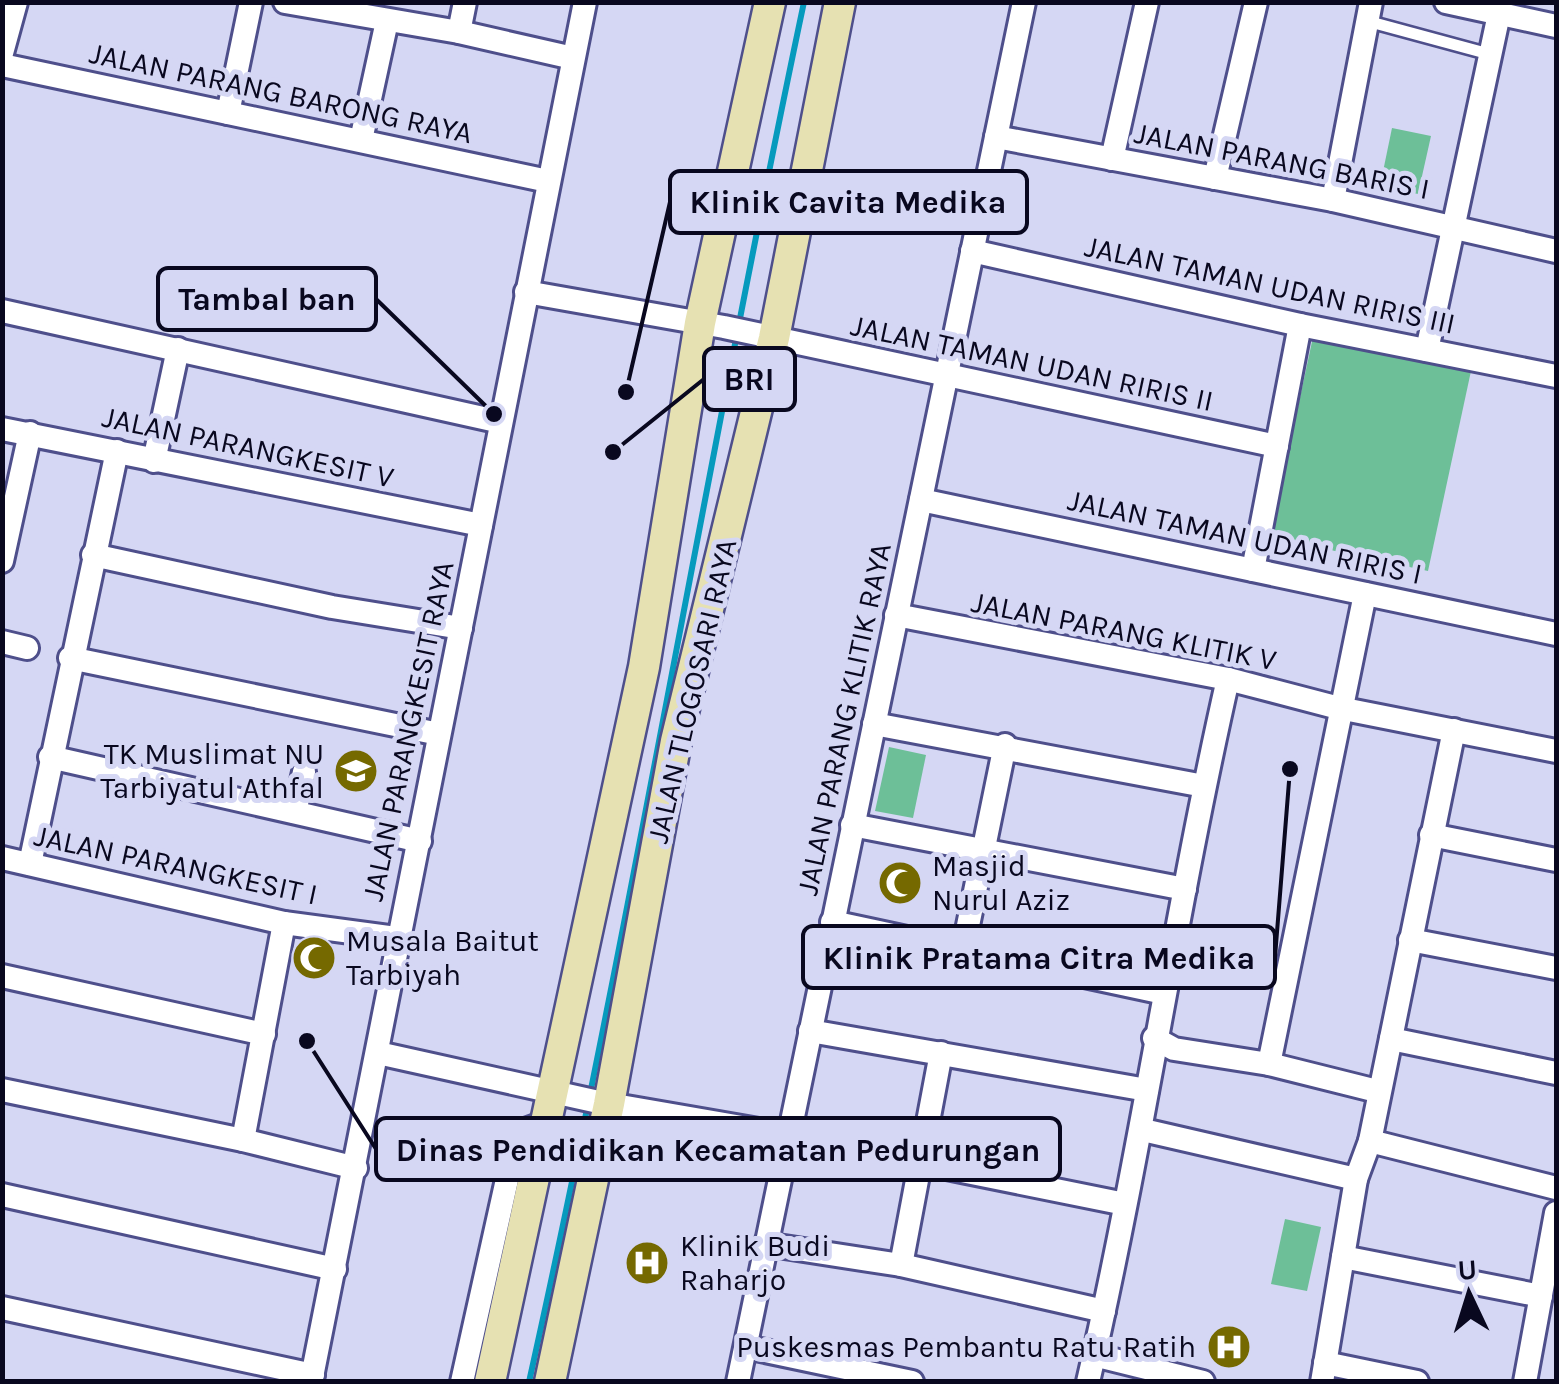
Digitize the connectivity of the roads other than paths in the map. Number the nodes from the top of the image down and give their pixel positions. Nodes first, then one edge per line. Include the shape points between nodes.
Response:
1 (16, 2) edge
2 (251, 2) edge
3 (285, 2) edge
4 (464, 2) edge
5 (585, 2) edge
6 (770, 2) edge
7 (840, 2) edge
8 (1024, 2) edge
9 (1147, 2) edge
10 (1256, 2) edge
11 (1446, 2) edge
12 (344, 7) edge
13 (1369, 12) edge
14 (1499, 14) junction
15 (387, 21) junction
16 (1556, 26) edge
17 (458, 32) junction
18 (2, 53) edge
19 (1489, 54) junction
20 (573, 58) junction
21 (2, 65) edge
22 (228, 113) junction
23 (996, 137) junction
24 (361, 140) junction
25 (1112, 159) junction
26 (1215, 178) junction
27 (548, 181) junction
28 (1333, 200) junction
29 (1451, 225) junction
30 (972, 250) junction
31 (1556, 250) edge
32 (526, 292) junction
33 (2, 311) edge
34 (712, 325) junction
35 (1300, 325) junction
36 (769, 336) junction
37 (178, 349) junction
38 (1427, 350) junction
39 (946, 375) junction
40 (1556, 376) edge
41 (501, 422) junction
42 (2, 429) edge
43 (30, 433) junction
44 (1277, 446) junction
45 (116, 451) junction
46 (154, 461) junction
47 (920, 500) junction
48 (481, 525) junction
49 (93, 555) junction
50 (2, 561) edge
51 (1253, 570) junction
52 (1365, 594) junction
53 (896, 615) junction
54 (461, 628) junction
55 (1556, 634) edge
56 (2, 642) edge
57 (27, 648) dead end
58 (70, 658) junction
59 (1228, 679) junction
60 (1339, 708) junction
61 (874, 724) junction
62 (1454, 730) junction
63 (439, 734) junction
64 (1005, 745) junction
65 (1556, 751) edge
66 (50, 758) junction
67 (304, 772) dead end
68 (1204, 786) junction
69 (295, 812) junction
70 (852, 826) junction
71 (1431, 835) junction
72 (420, 841) junction
73 (982, 850) junction
74 (2, 858) edge
75 (1556, 860) edge
76 (30, 864) junction
77 (1185, 890) junction
78 (832, 922) junction
79 (284, 923) junction
80 (396, 938) junction
81 (1410, 940) junction
82 (963, 950) junction
83 (1556, 968) edge
84 (2, 976) edge
85 (1164, 993) junction
86 (810, 1031) junction
87 (264, 1034) junction
88 (1154, 1038) junction
89 (1391, 1039) junction
90 (378, 1053) junction
91 (941, 1053) junction
92 (1269, 1064) junction
93 (1556, 1073) edge
94 (2, 1090) edge
95 (1147, 1090) junction
96 (1377, 1091) junction
97 (553, 1092) junction
98 (606, 1103) junction
99 (542, 1124) junction
100 (1143, 1130) junction
101 (788, 1135) junction
102 (243, 1140) junction
103 (1370, 1140) junction
104 (922, 1163) junction
105 (356, 1168) junction
106 (1356, 1179) junction
107 (1556, 1188) edge
108 (2, 1195) edge
109 (1125, 1204) junction
110 (1556, 1213) edge
111 (765, 1244) junction
112 (1343, 1257) junction
113 (900, 1265) junction
114 (335, 1269) junction
115 (1541, 1296) junction
116 (2, 1308) edge
117 (1104, 1311) junction
118 (746, 1347) junction
119 (1094, 1355) junction
120 (1323, 1372) edge
121 (312, 1378) edge
122 (1200, 1381) edge
123 (462, 1382) edge
124 (490, 1382) edge
125 (550, 1382) edge
126 (738, 1382) edge
127 (912, 1382) edge
128 (1088, 1382) edge
129 (1416, 1382) edge
130 (1525, 1382) edge

1 - 18 street
2 - 22 street
3 - 12 street
4 - 17 street
5 - 20 street
6 - 34 street, JALAN TLOGOSARI RAYA
7 - 36 street, JALAN TLOGOSARI RAYA
8 - 23 street, JALAN PARANG KLITIK RAYA
9 - 25 street
10 - 26 street
11 - 14 street
12 - 15 street
13 - 19 lane
13 - 28 street
14 - 16 street
14 - 19 street
15 - 17 street
15 - 24 street
17 - 20 street
19 - 29 street
20 - 27 street
21 - 22 street, JALAN PARANG BARONG RAYA
22 - 24 street, JALAN PARANG BARONG RAYA
23 - 25 street, JALAN PARANG BARIS I
23 - 30 street, JALAN PARANG KLITIK RAYA
24 - 27 street, JALAN PARANG BARONG RAYA
25 - 26 street, JALAN PARANG BARIS I
26 - 28 street, JALAN PARANG BARIS I
27 - 32 street
28 - 29 street, JALAN PARANG BARIS I
29 - 31 street, JALAN PARANG BARIS I
29 - 38 street
30 - 35 street, JALAN TAMAN UDAN RIRIS III
30 - 39 street, JALAN PARANG KLITIK RAYA
32 - 34 street, JALAN TAMAN UDAN RIRIS II
32 - 41 street
33 - 37 street
34 - 36 street, JALAN TAMAN UDAN RIRIS II
34 - 97 street, JALAN TLOGOSARI RAYA
35 - 38 street, JALAN TAMAN UDAN RIRIS III
35 - 44 street
36 - 39 street, JALAN TAMAN UDAN RIRIS II
36 - 98 street, JALAN TLOGOSARI RAYA via 676,742
37 - 41 street
37 - 46 street
38 - 40 street, JALAN TAMAN UDAN RIRIS III
39 - 44 street, JALAN TAMAN UDAN RIRIS II
39 - 47 street, JALAN PARANG KLITIK RAYA
41 - 48 street, JALAN PARANGKESIT RAYA
42 - 43 street, JALAN PARANGKESIT V
43 - 45 street, JALAN PARANGKESIT V
43 - 50 street
44 - 51 street
45 - 46 street, JALAN PARANGKESIT V
45 - 49 street
46 - 48 street, JALAN PARANGKESIT V
47 - 51 street, JALAN TAMAN UDAN RIRIS I
47 - 53 street, JALAN PARANG KLITIK RAYA
48 - 54 street, JALAN PARANGKESIT RAYA
49 - 54 street via 332,608
49 - 58 street
51 - 52 street, JALAN TAMAN UDAN RIRIS I
52 - 55 street, JALAN TAMAN UDAN RIRIS I
52 - 60 street
53 - 59 street, JALAN PARANG KLITIK V
53 - 61 street, JALAN PARANG KLITIK RAYA
54 - 63 street, JALAN PARANGKESIT RAYA
56 - 57 street
58 - 63 street
58 - 66 street
59 - 60 street, JALAN PARANG KLITIK V
59 - 68 street
60 - 62 street, JALAN PARANG KLITIK V
60 - 92 street
61 - 64 street
61 - 70 street, JALAN PARANG KLITIK RAYA
62 - 65 street, JALAN PARANG KLITIK V
62 - 71 street
63 - 72 street, JALAN PARANGKESIT RAYA
64 - 68 street
64 - 73 street
66 - 69 street
66 - 76 street
67 - 69 street
68 - 77 street
69 - 72 street
70 - 73 street
70 - 78 street, JALAN PARANG KLITIK RAYA
71 - 75 street
71 - 81 street
72 - 80 street, JALAN PARANGKESIT RAYA
73 - 77 street
73 - 82 street
74 - 76 street, JALAN PARANGKESIT I
76 - 79 street, JALAN PARANGKESIT I
77 - 85 street
78 - 82 street
78 - 86 street, JALAN PARANG KLITIK RAYA
79 - 80 street, JALAN PARANGKESIT I
79 - 87 street
80 - 90 street, JALAN PARANGKESIT RAYA
81 - 83 street
81 - 89 street
82 - 85 street
84 - 87 street
85 - 88 street
86 - 91 street
86 - 101 street, JALAN PARANG KLITIK RAYA
87 - 102 street
88 - 92 street via 1213,1058
88 - 95 street
89 - 93 street
89 - 96 street
90 - 97 street
90 - 105 street, JALAN PARANGKESIT RAYA
91 - 95 street
91 - 104 street
92 - 96 street
94 - 102 street
95 - 100 street
96 - 103 street
97 - 98 street
97 - 99 street, JALAN TLOGOSARI RAYA
98 - 101 street
98 - 125 street, JALAN TLOGOSARI RAYA
99 - 123 street via 516,1139
99 - 124 street, JALAN TLOGOSARI RAYA
100 - 106 street
100 - 109 street
101 - 111 street, JALAN PARANG KLITIK RAYA
102 - 105 street
103 - 106 street
103 - 107 street
104 - 109 street
104 - 113 street
105 - 114 street, JALAN PARANGKESIT RAYA
106 - 112 street
108 - 114 street
109 - 117 street
110 - 115 street
111 - 113 street
111 - 118 street, JALAN PARANG KLITIK RAYA
112 - 115 street
112 - 120 street
113 - 117 street
114 - 121 street, JALAN PARANGKESIT RAYA
115 - 130 street
116 - 121 street
117 - 119 street
118 - 126 street, JALAN PARANG KLITIK RAYA
118 - 127 street
119 - 122 street
119 - 128 street
120 - 129 street

